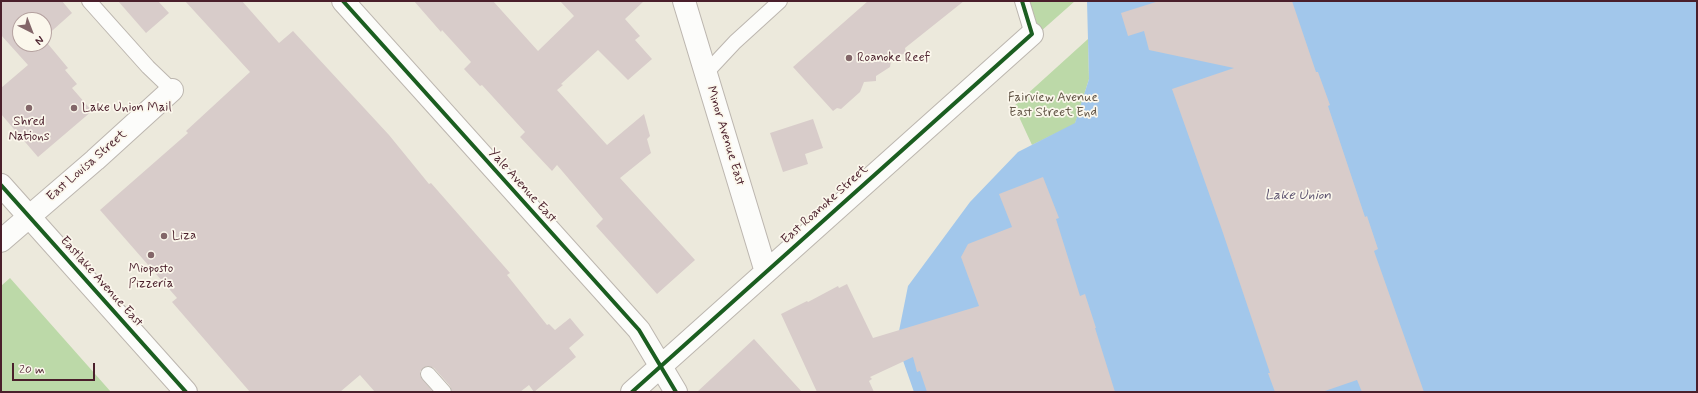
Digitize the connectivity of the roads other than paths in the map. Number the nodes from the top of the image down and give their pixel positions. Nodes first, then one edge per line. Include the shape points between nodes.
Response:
1 (89, 1) edge
2 (343, 1) edge
3 (684, 1) edge
4 (780, 1) edge
5 (1022, 1) edge
6 (1032, 34) joint
7 (706, 73) junction
8 (172, 90) joint
9 (1, 185) edge
10 (29, 217) junction
11 (1, 241) edge
12 (766, 272) junction
13 (660, 366) junction
14 (428, 374) dead end
15 (186, 392) edge
16 (444, 392) edge
17 (632, 392) edge
18 (676, 392) edge

1 - 8 lane
2 - 13 street, Yale Avenue East via 635,326
3 - 7 street, Minor Avenue East
4 - 7 lane
5 - 6 lane
6 - 12 street, East Roanoke Street
7 - 12 street, Minor Avenue East
8 - 10 street, East Louisa Street
9 - 10 street, Eastlake Avenue East
10 - 11 street, East Louisa Street
10 - 15 street, Eastlake Avenue East
12 - 13 street, East Roanoke Street
13 - 17 street, East Roanoke Street
13 - 18 street, Yale Avenue East
14 - 16 lane

